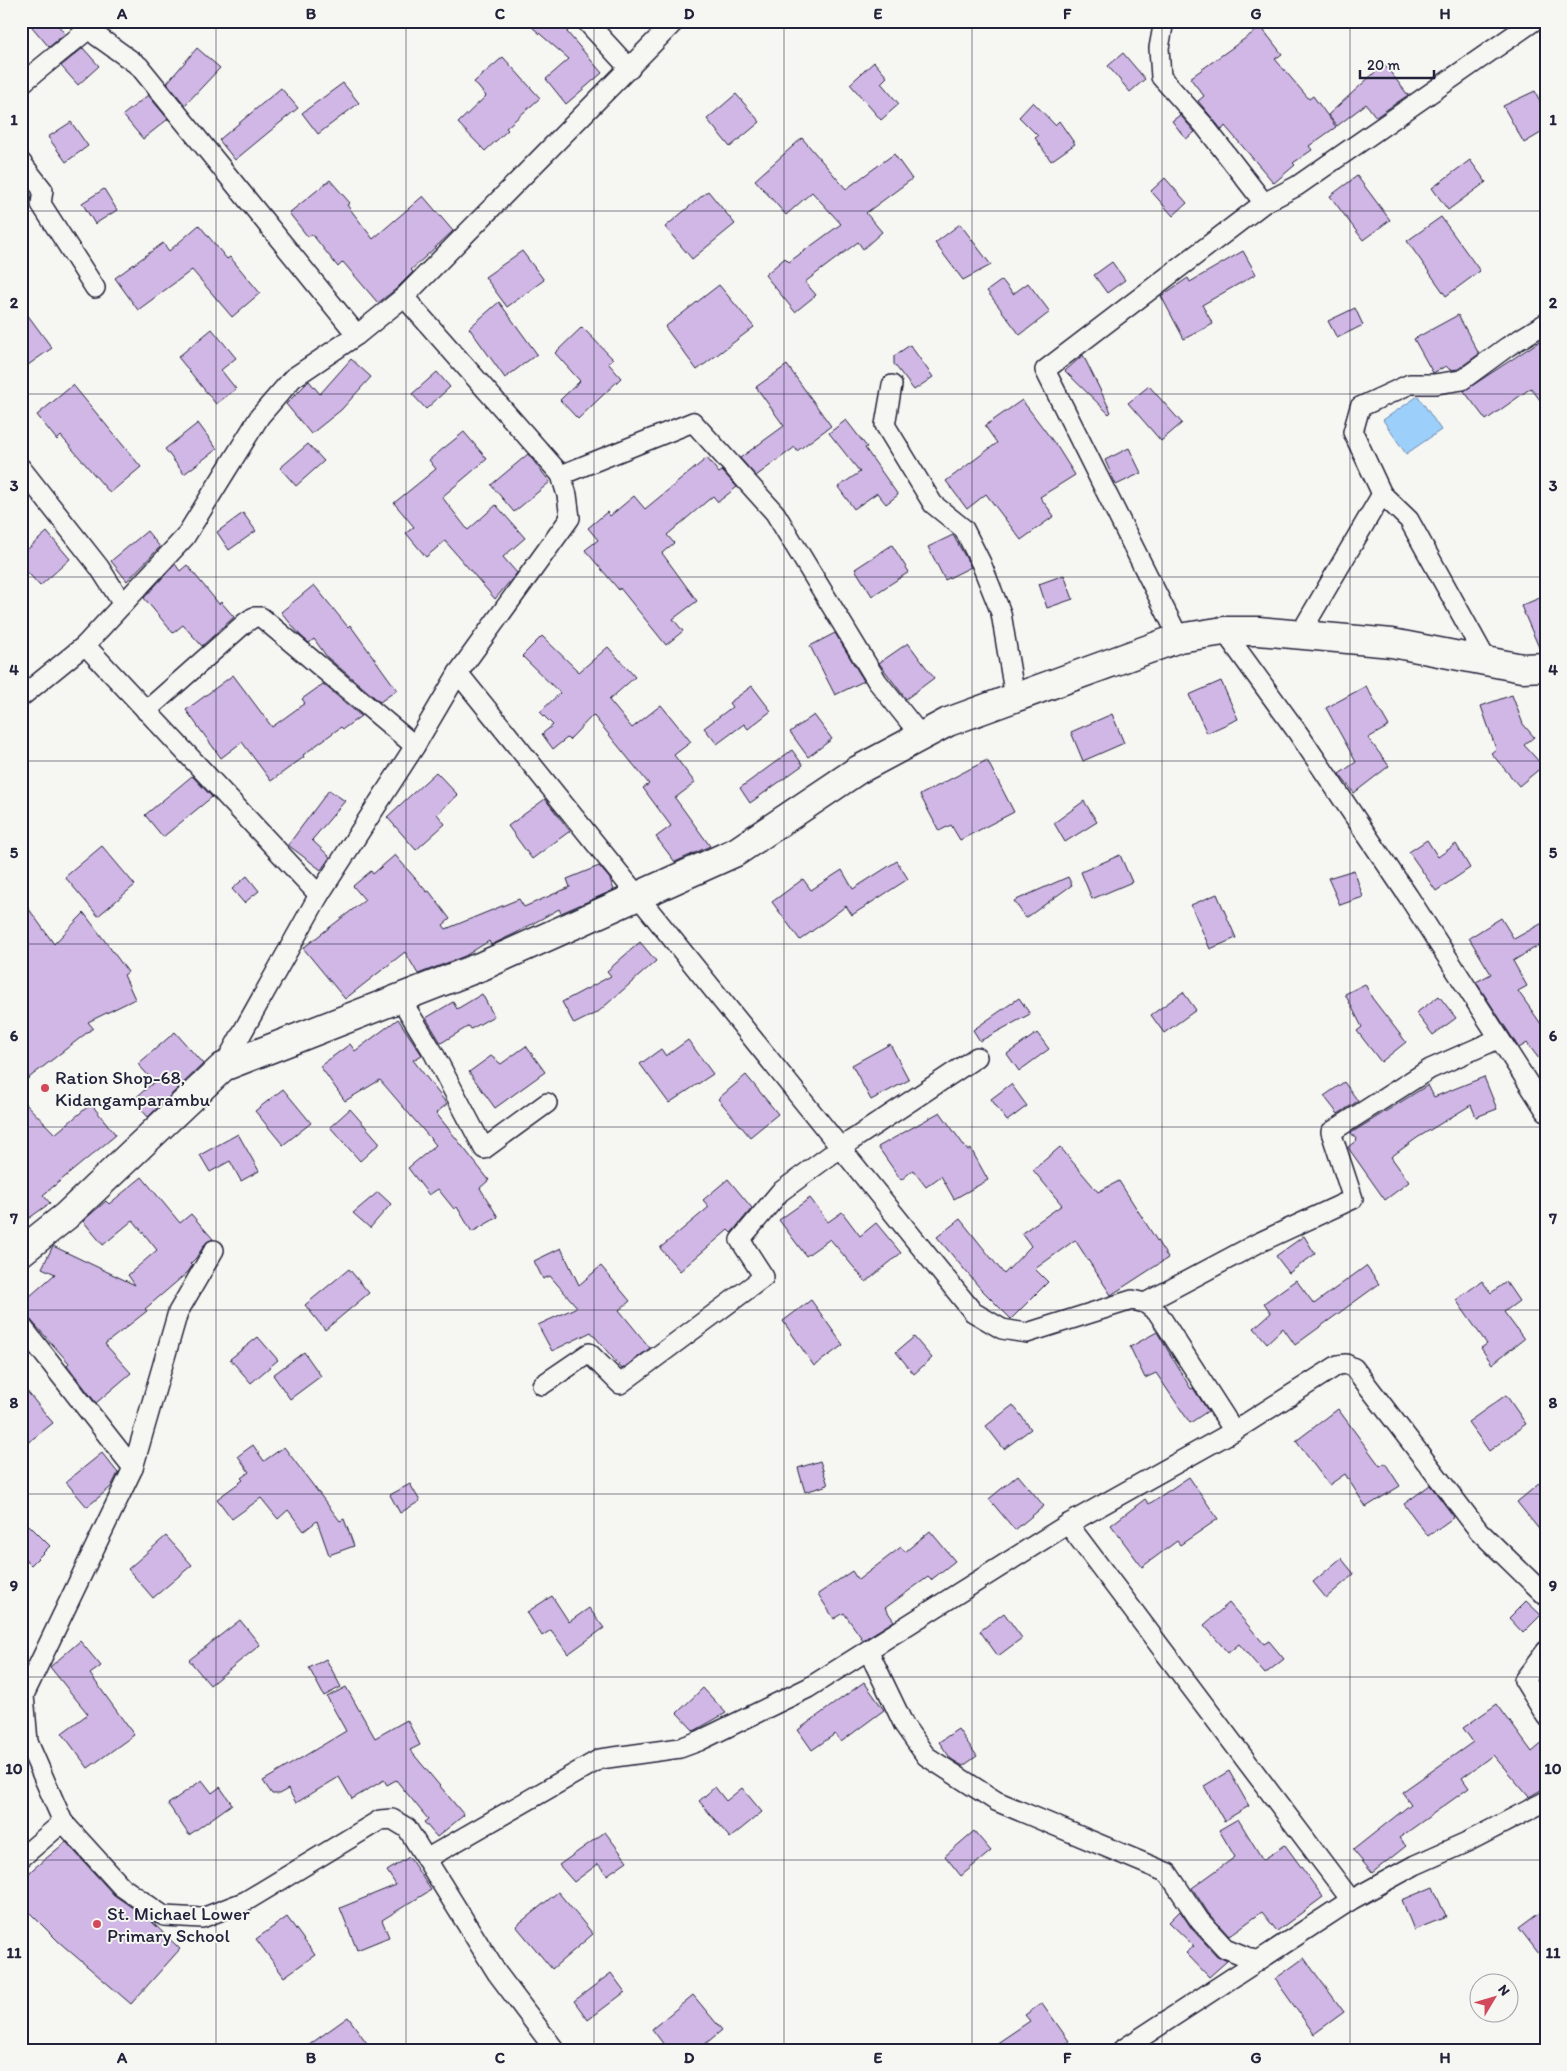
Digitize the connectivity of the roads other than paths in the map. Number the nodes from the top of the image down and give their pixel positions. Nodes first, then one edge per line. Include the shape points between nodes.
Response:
1 (586, 21) edge
2 (675, 21) edge
3 (1164, 21) edge
4 (1534, 21) edge
5 (86, 25) edge
6 (630, 69) junction
7 (21, 84) edge
8 (21, 162) edge
9 (1264, 204) junction
10 (95, 288) dead end
11 (404, 297) junction
12 (1546, 323) edge
13 (357, 335) junction
14 (892, 385) dead end
15 (21, 468) edge
16 (561, 475) junction
17 (1382, 494) junction
18 (123, 604) junction
19 (1224, 630) junction
20 (1300, 634) junction
21 (1179, 638) junction
22 (85, 645) junction
23 (1487, 661) junction
24 (1546, 667) edge
25 (458, 673) junction
26 (21, 697) edge
27 (1015, 698) junction
28 (146, 711) junction
29 (921, 736) junction
30 (415, 746) junction
31 (320, 895) junction
32 (638, 897) junction
33 (400, 998) junction
34 (1498, 1040) junction
35 (976, 1057) dead end
36 (224, 1067) junction
37 (547, 1103) dead end
38 (1546, 1111) edge
39 (840, 1148) junction
40 (214, 1250) dead end
41 (21, 1252) edge
42 (1146, 1303) junction
43 (21, 1325) edge
44 (542, 1385) dead end
45 (1234, 1431) junction
46 (133, 1468) junction
47 (1068, 1524) junction
48 (1546, 1596) edge
49 (868, 1650) junction
50 (1546, 1651) edge
51 (1546, 1716) edge
52 (1546, 1801) edge
53 (63, 1822) junction
54 (21, 1858) edge
55 (426, 1859) junction
56 (1351, 1900) junction
57 (1257, 1961) junction
58 (555, 2050) edge
59 (1122, 2050) edge

1 - 6 street
2 - 6 street
3 - 9 street via 1159,48 1161,77 1203,124
4 - 9 street via 1297,186
5 - 7 street
5 - 13 street via 139,66
6 - 11 street
8 - 10 street via 43,190 41,204
9 - 21 street via 1045,370
11 - 13 street
11 - 16 street
12 - 17 street via 1462,380 1410,384 1360,407 1352,432
13 - 18 street via 293,378 260,416 185,537
14 - 27 street via 885,425 933,504 964,529 981,563 1002,613
15 - 18 street via 99,567
16 - 25 street via 570,518
16 - 29 street via 693,422 774,513 876,681
17 - 20 street
17 - 23 street via 1409,520
18 - 22 street
19 - 20 main road
19 - 21 main road
19 - 34 street via 1408,896
20 - 23 main road via 1392,643
21 - 27 main road
22 - 26 street
22 - 28 street
23 - 24 main road via 1522,668
25 - 30 street
25 - 32 street
27 - 29 main road via 948,722
28 - 30 street via 245,623 261,617
28 - 31 street
29 - 32 main road via 858,770 736,852
30 - 31 street
31 - 36 street
32 - 33 main road via 482,966
32 - 39 street
33 - 36 main road
33 - 37 street via 433,1052 484,1149
34 - 38 street
34 - 42 street via 1430,1069 1331,1132 1352,1199 1258,1243
35 - 39 street
36 - 41 main road via 66,1216
39 - 42 street via 973,1312 1002,1329 1027,1334 1132,1300
39 - 44 street via 780,1192 740,1240 764,1277 620,1384 590,1353
40 - 46 street via 178,1312
42 - 45 street via 1158,1313
43 - 46 street
45 - 47 street
45 - 48 street via 1338,1364 1354,1368 1480,1531
46 - 53 street via 24,1695 28,1742
47 - 49 street
47 - 56 street
49 - 55 street via 808,1688 700,1741 680,1748 610,1757 587,1765
49 - 57 street via 904,1725 926,1756 996,1801 1168,1873 1200,1921 1225,1948
50 - 51 street via 1524,1680
52 - 56 street
53 - 54 street
53 - 55 street via 122,1887 164,1916 202,1918 246,1901 380,1820 392,1818 407,1828
55 - 58 street via 497,1973
56 - 57 street
57 - 59 street

